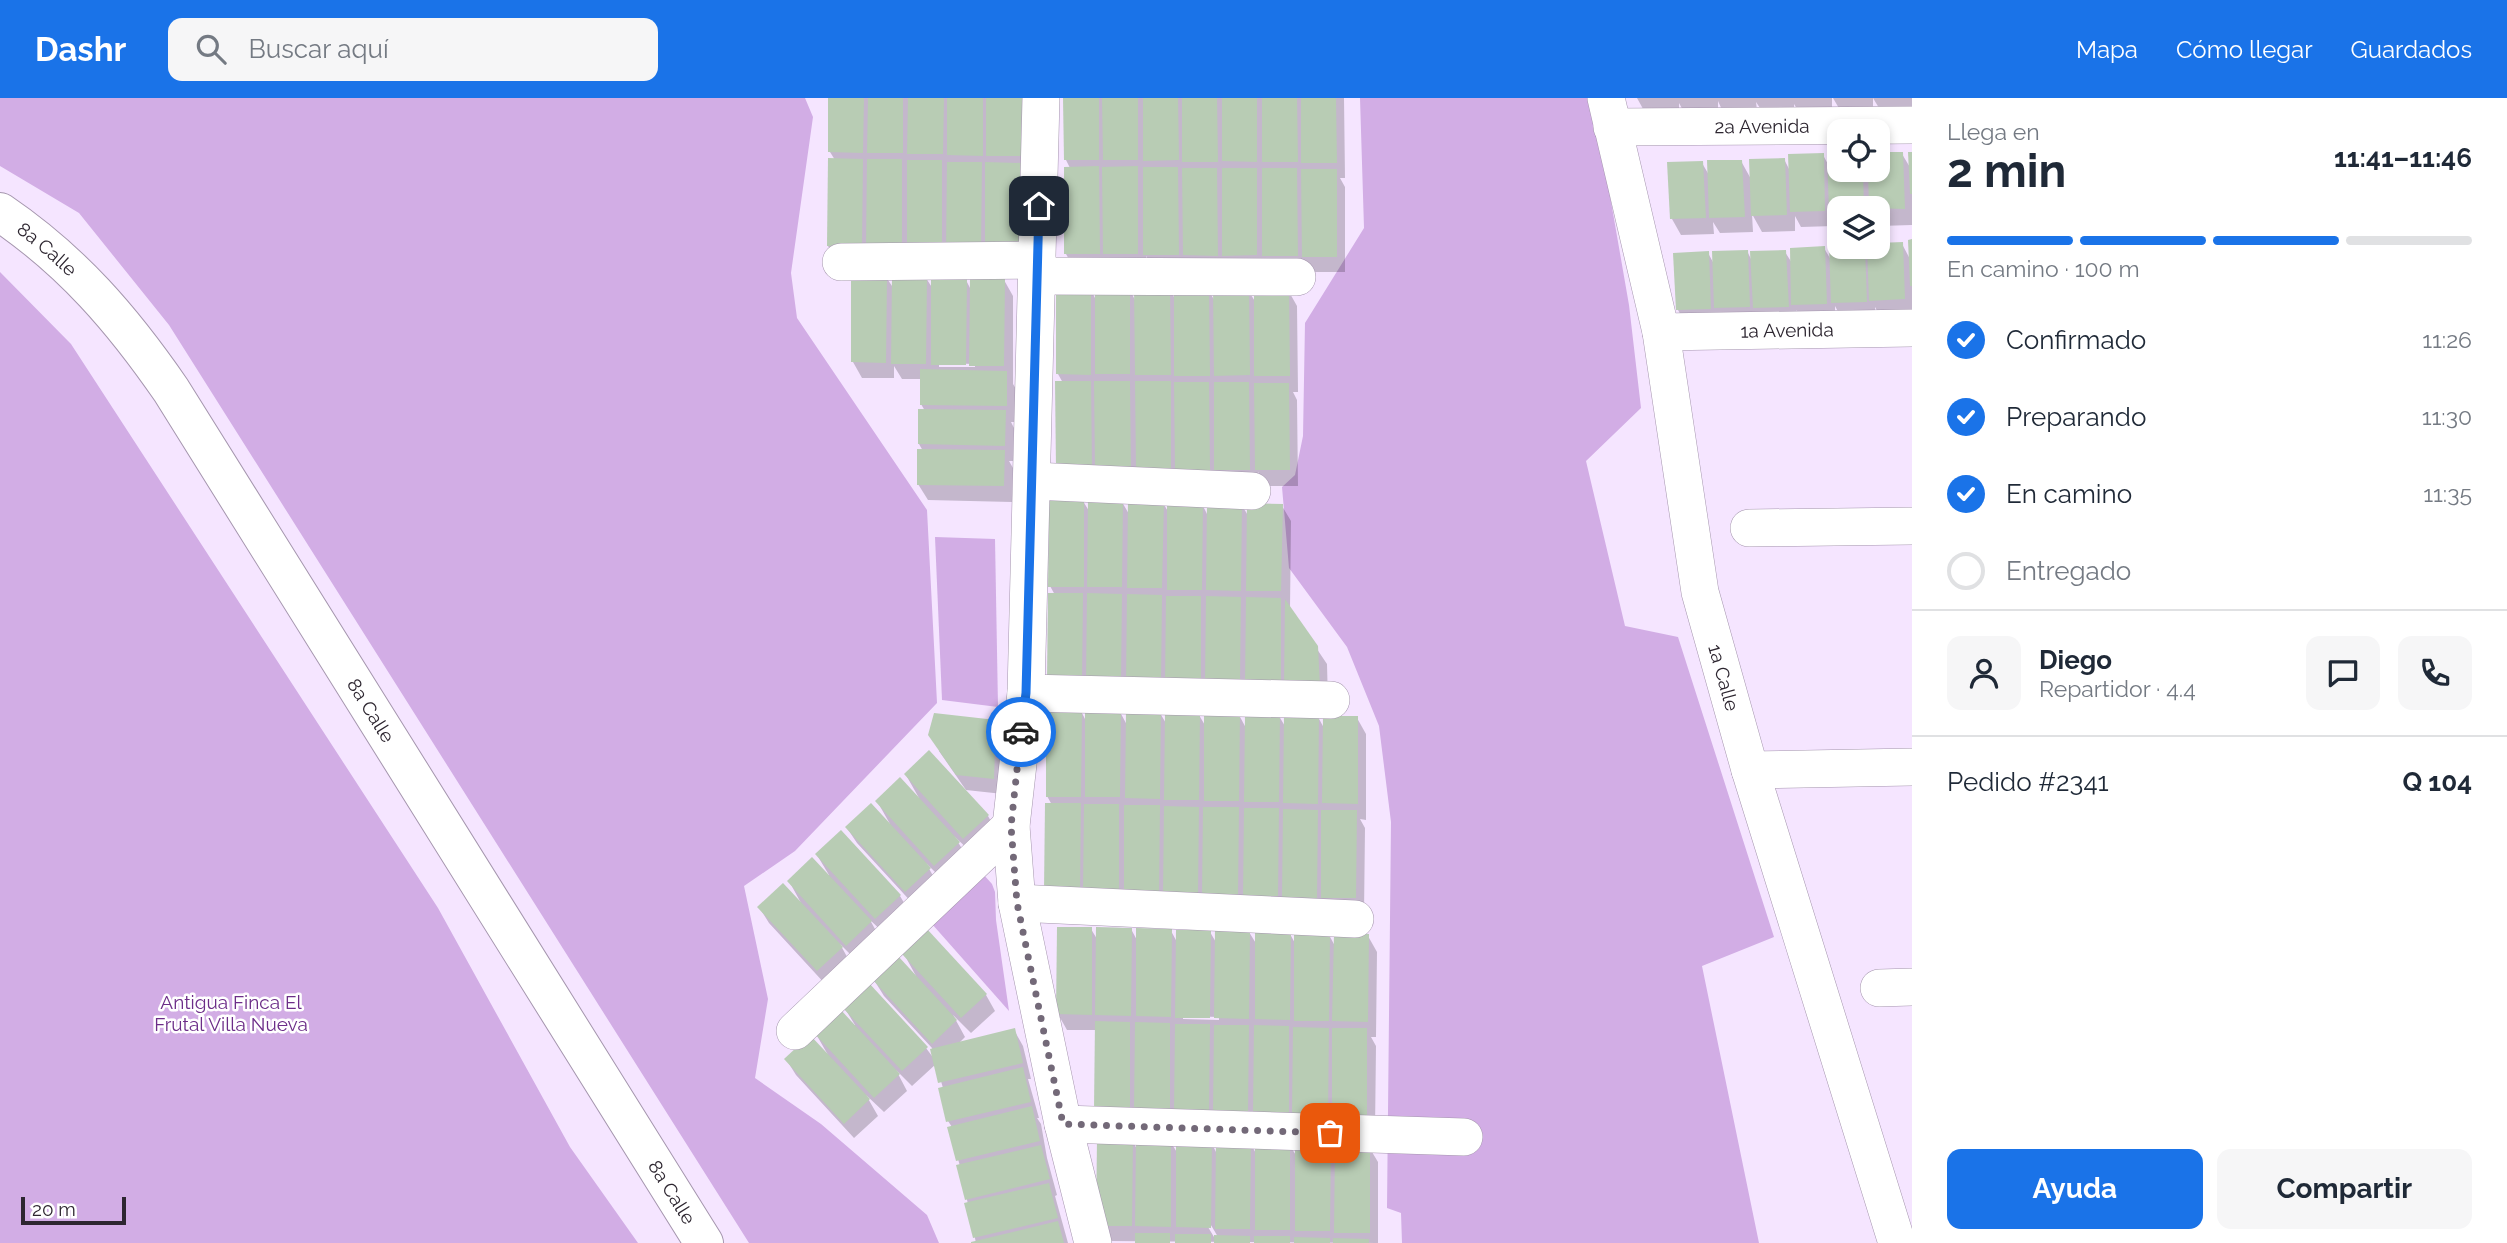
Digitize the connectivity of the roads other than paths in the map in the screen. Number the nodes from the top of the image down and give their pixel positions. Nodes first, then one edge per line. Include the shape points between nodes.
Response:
1 (1041, 98) edge
2 (1609, 112) edge
3 (1912, 125) edge
4 (0, 212) edge
5 (841, 262) dead end
6 (1037, 268) junction
7 (1297, 277) dead end
8 (1912, 328) edge
9 (1661, 332) junction
10 (1032, 481) junction
11 (1252, 491) dead end
12 (1912, 526) edge
13 (1749, 528) dead end
14 (1026, 693) junction
15 (1331, 700) dead end
16 (1912, 767) edge
17 (1750, 770) junction
18 (1011, 826) junction
19 (1017, 903) junction
20 (1355, 919) dead end
21 (795, 1031) dead end
22 (1063, 1124) junction
23 (1464, 1137) dead end
24 (704, 1243) edge
25 (1093, 1243) edge
26 (1896, 1243) edge

1 - 6 street
2 - 3 street, 2a Avenida
2 - 9 street, 1a Calle
4 - 24 main road, 8a Calle via 96,292 171,390
5 - 6 street
6 - 7 street
6 - 10 street
8 - 9 street, 1a Avenida
9 - 17 street, 1a Calle via 1700,592
10 - 11 street
10 - 14 street
12 - 13 street
14 - 15 street
14 - 18 street
16 - 17 street
17 - 26 street, 1a Calle
18 - 19 street
18 - 21 street
19 - 20 street
19 - 22 street
22 - 23 street
22 - 25 street

